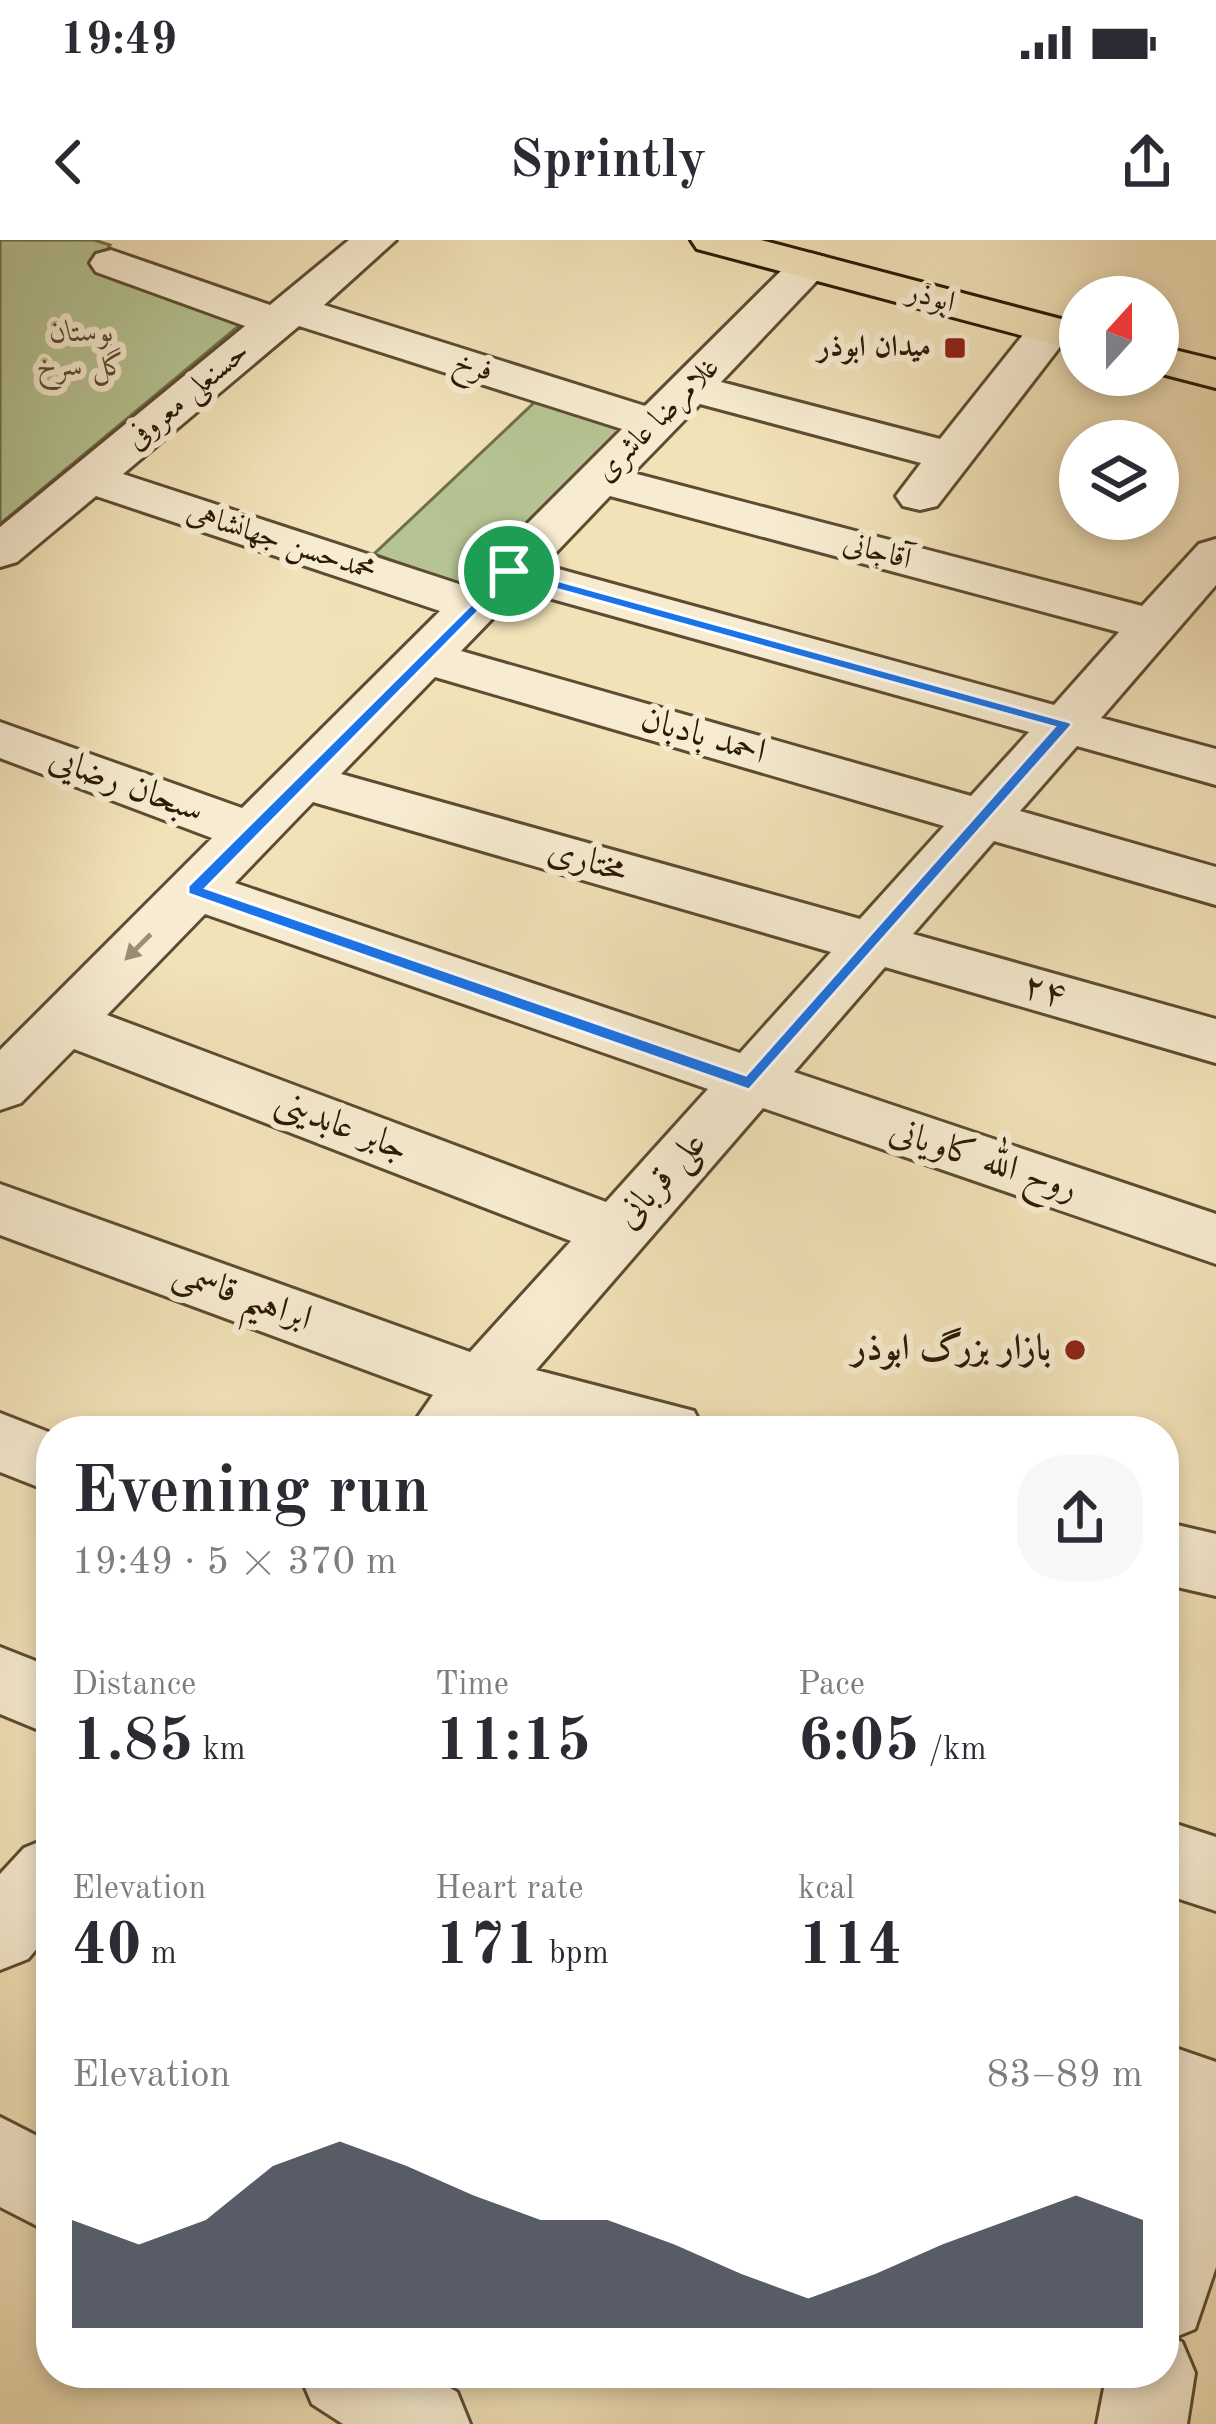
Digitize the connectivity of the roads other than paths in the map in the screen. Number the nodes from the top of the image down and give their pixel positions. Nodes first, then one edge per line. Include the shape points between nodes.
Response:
1 (376, 240) edge
2 (712, 240) edge
3 (125, 251) edge
4 (810, 266) junction
5 (284, 315) junction
6 (1059, 332) edge
7 (1059, 340) edge
8 (1179, 364) edge
9 (1216, 374) edge
10 (672, 406) junction
11 (949, 456) junction
12 (88, 478) junction
13 (600, 479) junction
14 (920, 496) dead end
15 (0, 552) edge
16 (1216, 554) edge
17 (492, 589) junction
18 (1154, 625) junction
19 (425, 657) junction
20 (1064, 725) junction
21 (0, 739) edge
22 (1216, 767) edge
23 (302, 781) junction
24 (982, 818) junction
25 (251, 832) junction
26 (1216, 886) edge
27 (194, 890) junction
28 (871, 943) junction
29 (65, 1022) junction
30 (1216, 1042) edge
31 (749, 1083) junction
32 (1, 1084) edge
33 (0, 1208) edge
34 (617, 1232) junction
35 (1216, 1239) edge
36 (463, 1408) edge
37 (535, 1416) edge
38 (0, 1442) edge
39 (36, 1457) edge
40 (1179, 1556) edge
41 (1216, 1565) edge
42 (0, 1680) edge
43 (36, 1695) edge
44 (1179, 1862) edge
45 (1216, 1874) edge
46 (36, 1891) edge
47 (0, 1932) edge
48 (1179, 2090) edge
49 (1216, 2103) edge
50 (1216, 2114) edge
51 (0, 2159) edge
52 (36, 2182) edge
53 (1183, 2286) edge
54 (367, 2388) edge
55 (1148, 2388) edge
56 (424, 2424) edge
57 (1142, 2424) edge

1 - 5 street, حسنعلی معروفی
2 - 4 main road, ابوذر
3 - 5 street, فرخ
4 - 6 main road, ابوذر
4 - 10 street, غلامرضا عاشری
5 - 10 street, فرخ
5 - 12 street, حسنعلی معروفی
7 - 11 street
8 - 9 main road
10 - 11 street, فرخ
10 - 13 street, غلامرضا عاشری
11 - 14 street
12 - 15 street, حسنعلی معروفی
12 - 17 street, محمدحسن جهانشاهی
13 - 17 street, غلامرضا عاشری
13 - 18 street, آقاجانی
16 - 18 street, علی قربانی
17 - 19 street, غلامرضا عاشری
17 - 20 street, محمدحسن جهانشاهی
18 - 20 street, علی قربانی
19 - 23 street, غلامرضا عاشری
19 - 24 street, احمد بادبان
20 - 22 street, محمدحسن جهانشاهی
20 - 24 street, علی قربانی
21 - 25 street, سبحان رضایی
23 - 25 street, غلامرضا عاشری
23 - 28 street, مختاری
24 - 26 street, احمد بادبان
24 - 28 street, علی قربانی
25 - 27 street, غلامرضا عاشری
27 -> 29 street, غلامرضا عاشری
27 - 31 street, روح الله کاویانی
28 - 30 street, ۲۴
28 - 31 street, علی قربانی
29 - 32 street, غلامرضا عاشری
29 - 34 street, جابر عابدینی
31 - 34 street, علی قربانی
31 - 35 street, روح الله کاویانی
33 - 36 street, ابراهیم قاسمی
34 - 36 street, علی قربانی
36 - 37 street, ابراهیم قاسمی
38 - 39 street
40 - 41 street
42 - 43 street
44 - 45 street
46 - 47 street
48 - 49 street
50 - 53 street
51 - 52 street
54 - 56 street
55 - 57 street

